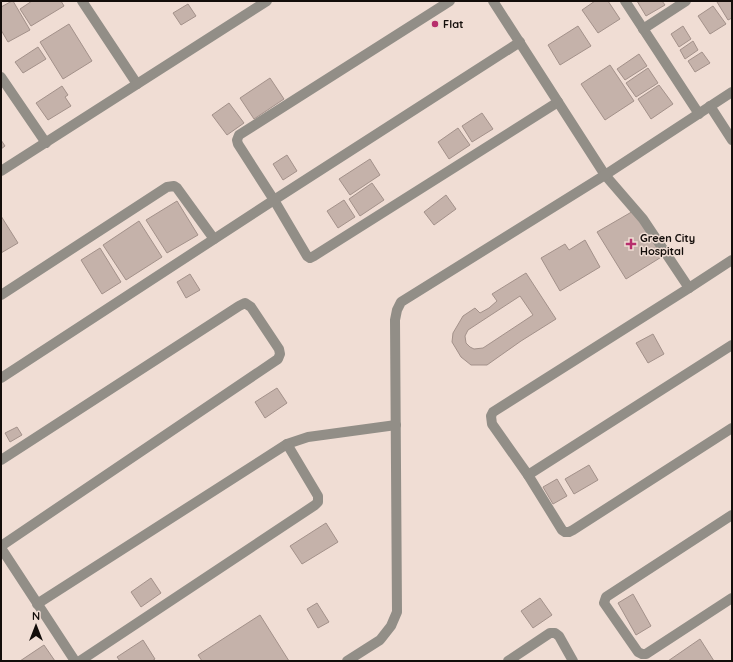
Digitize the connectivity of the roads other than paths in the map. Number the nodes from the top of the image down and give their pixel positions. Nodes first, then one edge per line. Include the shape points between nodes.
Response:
1 (82, 1) edge
2 (267, 1) edge
3 (450, 1) edge
4 (493, 1) edge
5 (625, 1) edge
6 (686, 1) edge
7 (643, 29) junction
8 (520, 42) junction
9 (1, 77) edge
10 (137, 84) junction
11 (732, 92) edge
12 (558, 102) junction
13 (710, 106) junction
14 (699, 114) junction
15 (732, 140) edge
16 (46, 142) junction
17 (1, 171) edge
18 (605, 175) junction
19 (274, 200) junction
20 (214, 239) junction
21 (732, 260) edge
22 (689, 288) junction
23 (1, 295) edge
24 (732, 345) edge
25 (1, 378) edge
26 (396, 425) junction
27 (732, 428) edge
28 (287, 444) junction
29 (1, 460) edge
30 (528, 474) junction
31 (732, 515) edge
32 (1, 547) edge
33 (732, 598) edge
34 (37, 604) junction
35 (75, 661) edge
36 (80, 661) edge
37 (347, 661) edge
38 (508, 661) edge
39 (573, 661) edge

1 - 10 street
2 - 10 street
3 - 19 street via 239,136 238,144
4 - 8 street
5 - 7 street
6 - 7 street
7 - 14 street
8 - 12 street
8 - 19 street
9 - 16 street
10 - 16 street
11 - 13 street
12 - 18 street
12 - 19 street via 310,258
13 - 14 street
13 - 15 street
14 - 18 street
16 - 17 street
18 - 22 street via 643,219
18 - 26 street via 401,302 396,320
19 - 20 street
20 - 23 street via 177,188 167,187
20 - 25 street
21 - 22 street
22 - 30 street via 493,412 492,424
24 - 30 street
26 - 28 street via 308,437
26 - 37 street via 397,612 391,626 380,640
27 - 30 street via 569,532 562,530
28 - 34 street
28 - 36 street via 318,496 318,502
29 - 32 street via 245,303 251,307 279,349 278,359
31 - 33 street via 606,597 604,603 638,652 646,654
32 - 34 street
34 - 35 street
38 - 39 street via 550,633 559,636

